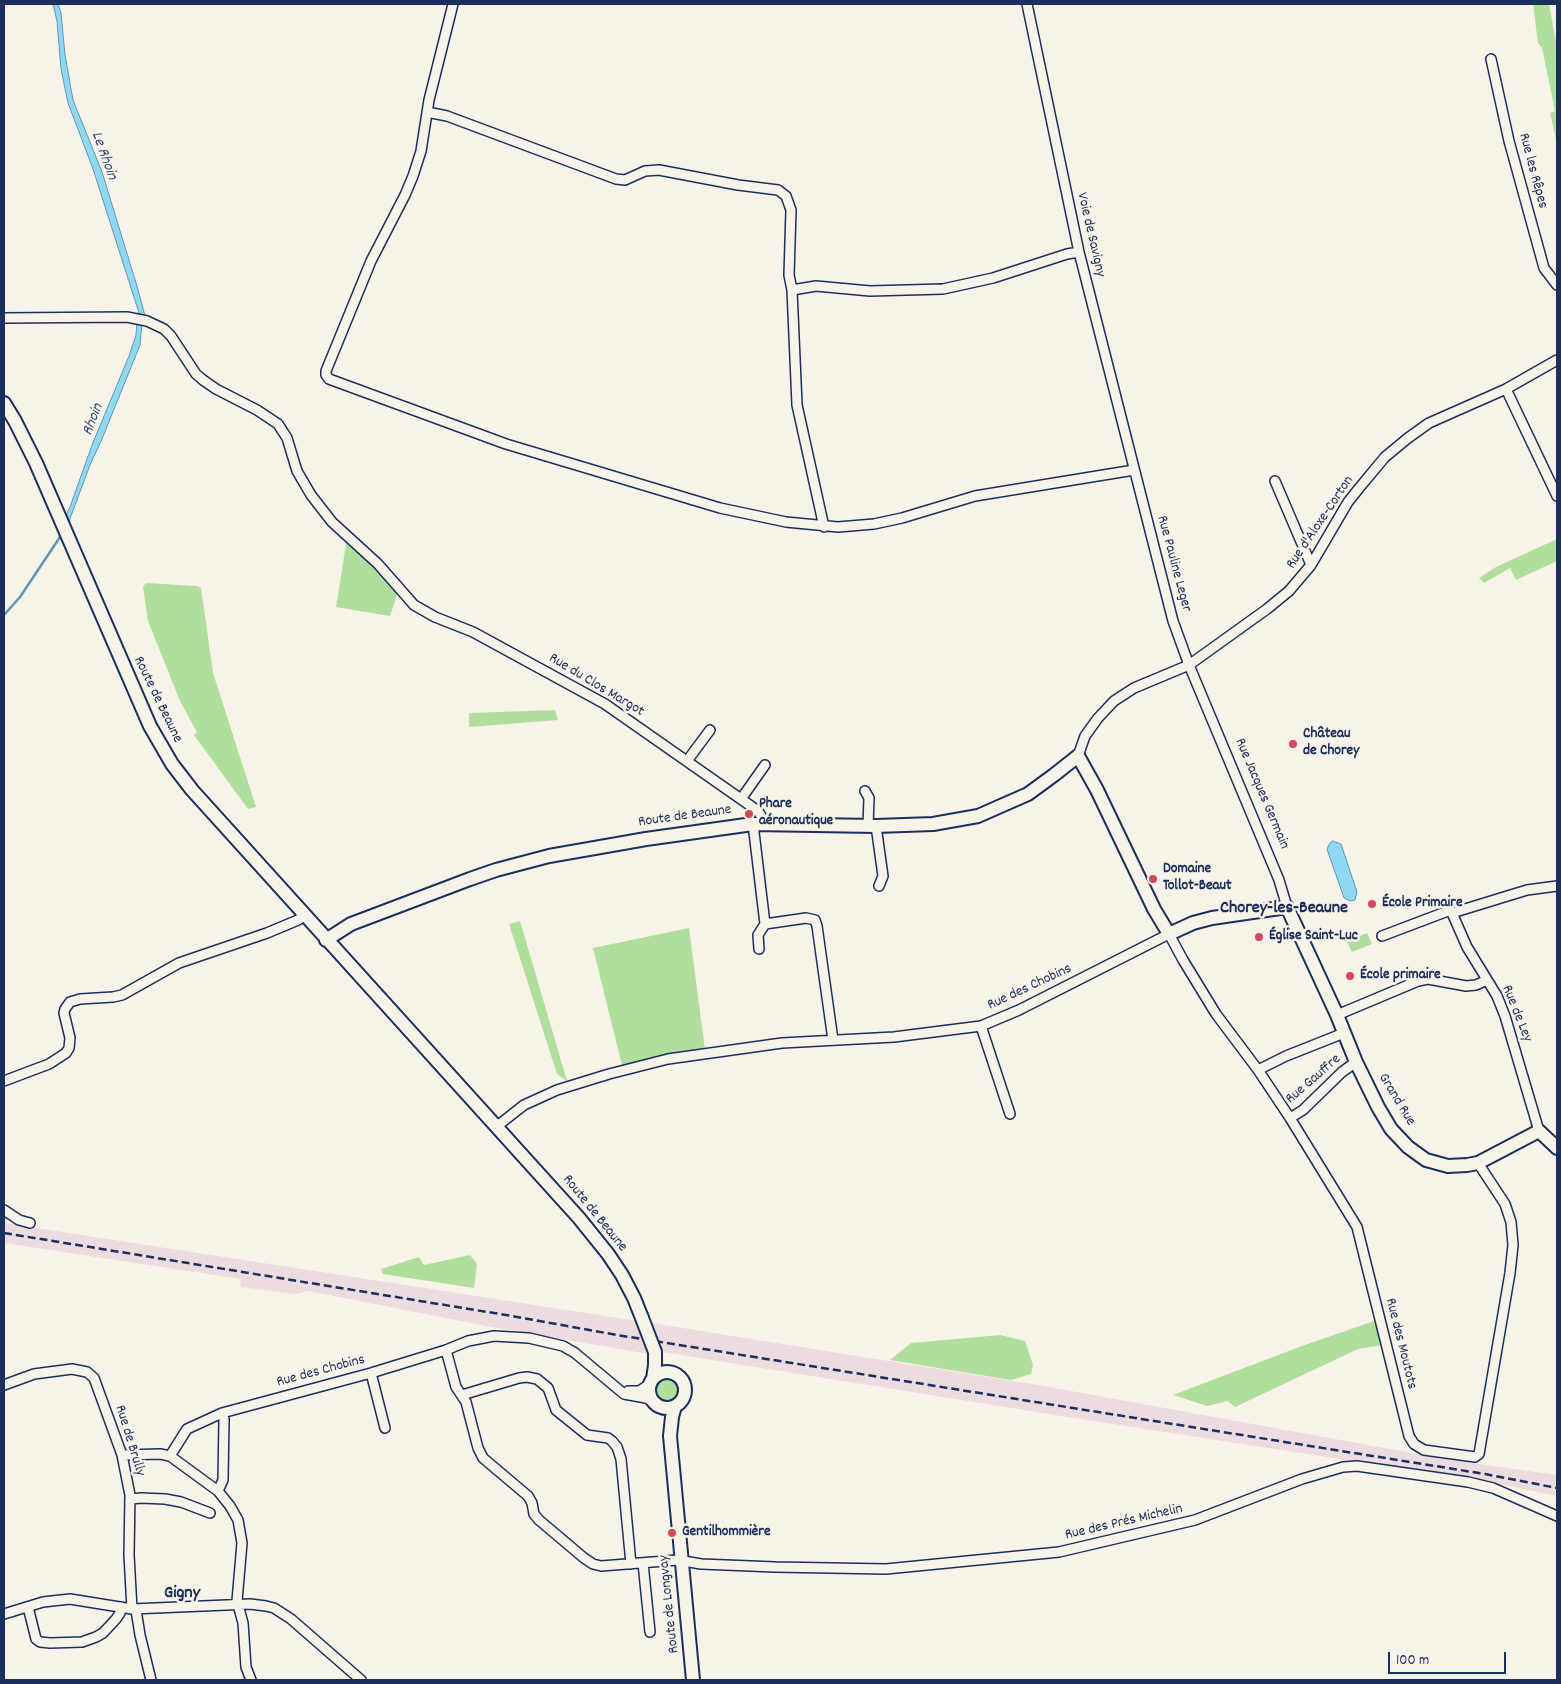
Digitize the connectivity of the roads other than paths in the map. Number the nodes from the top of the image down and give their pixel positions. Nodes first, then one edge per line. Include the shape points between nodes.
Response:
1 (453, 4) edge
2 (1027, 4) edge
3 (1491, 59) dead end
4 (427, 112) junction
5 (1079, 252) junction
6 (1557, 284) edge
7 (792, 290) junction
8 (4, 318) edge
9 (1557, 360) edge
10 (1506, 389) junction
11 (4, 404) edge
12 (1134, 470) junction
13 (1275, 481) dead end
14 (1557, 496) edge
15 (824, 526) junction
16 (1311, 565) junction
17 (1189, 665) junction
18 (710, 730) dead end
19 (1078, 756) junction
20 (687, 761) junction
21 (765, 765) dead end
22 (865, 791) dead end
23 (741, 799) junction
24 (758, 824) junction
25 (872, 826) junction
26 (879, 886) dead end
27 (1557, 886) edge
28 (1287, 907) junction
29 (1452, 913) junction
30 (305, 915) junction
31 (766, 924) junction
32 (1169, 934) junction
33 (1301, 936) joint
34 (1382, 936) dead end
35 (326, 940) junction
36 (759, 949) dead end
37 (1487, 980) junction
38 (1337, 1015) junction
39 (981, 1026) junction
40 (1344, 1033) junction
41 (833, 1040) junction
42 (1356, 1062) junction
43 (1258, 1070) junction
44 (4, 1081) edge
45 (1010, 1114) dead end
46 (1290, 1118) junction
47 (496, 1126) junction
48 (1539, 1131) junction
49 (1557, 1148) edge
50 (1478, 1163) junction
51 (4, 1210) edge
52 (30, 1223) dead end
53 (446, 1350) junction
54 (654, 1352) junction
55 (371, 1373) junction
56 (669, 1373) junction
57 (652, 1382) junction
58 (4, 1385) edge
59 (621, 1390) junction
60 (462, 1395) junction
61 (655, 1403) junction
62 (675, 1406) junction
63 (222, 1413) junction
64 (385, 1428) dead end
65 (670, 1436) junction
66 (122, 1455) junction
67 (170, 1456) junction
68 (218, 1491) junction
69 (131, 1499) junction
70 (210, 1513) dead end
71 (1557, 1516) edge
72 (681, 1560) junction
73 (642, 1563) junction
74 (632, 1564) junction
75 (238, 1604) junction
76 (28, 1607) junction
77 (121, 1607) junction
78 (134, 1609) junction
79 (4, 1614) edge
80 (650, 1632) dead end
81 (151, 1680) edge
82 (251, 1680) edge
83 (361, 1680) edge
84 (693, 1680) edge

1 - 4 street
2 - 5 street, Voie de Savigny
3 - 6 street, Rue les Rêpes via 1509,141 1544,268
4 - 7 street via 456,119 616,179 625,180 645,171 658,170 778,190 790,203 789,275
4 - 15 street via 413,176 371,261 326,375 506,444 720,508 786,522
5 - 7 street via 993,278 943,289 870,291 816,286
5 - 12 street, Voie de Savigny
7 - 15 street via 797,405
8 - 20 street, Rue du Clos Margot via 127,317 164,329 203,380 278,424 287,438 297,471 311,495 332,522 378,564 414,605 473,632 605,704
9 - 10 street, Rue d'Aloxe-Corton
10 - 14 street
10 - 16 street, Rue d'Aloxe-Corton via 1429,423 1385,457 1348,502
11 - 30 street, Route de Beaune via 22,435 161,747 192,790
12 - 15 street via 975,496 874,524
12 - 17 street, Rue Pauline Leger via 1173,621
13 - 16 street
16 - 17 street, Rue d'Aloxe-Corton via 1289,591
17 - 19 street, Rue d'Aloxe-Corton via 1134,688 1114,701 1085,736
17 - 28 street, Rue Jacques Germain via 1276,871
18 - 20 street
19 - 25 street, Route de Beaune via 1028,794 978,816 934,824
19 - 32 street
20 - 23 street, Rue du Clos Margot
21 - 23 street
22 - 25 street via 869,798
23 - 24 street, Rue du Clos Margot via 758,811 763,820
24 - 25 street, Route de Beaune
24 - 31 street
24 - 35 street, Route de Beaune via 627,842 549,856 496,870 350,924
25 - 26 street via 883,876
27 - 29 street via 1527,890
28 - 32 street via 1212,918
28 - 33 street, Rue Jacques Germain
29 - 34 street via 1448,911
29 - 37 street, Rue de Ley
30 - 35 street, Route de Beaune
30 - 44 street via 266,933 179,963 122,995 70,1002 64,1014 70,1038 66,1053 49,1064
31 - 36 street via 758,935
31 - 41 street via 806,918 815,920
32 - 39 street, Rue des Chobins
32 - 43 street, Rue des Moutots via 1216,1014
33 - 38 street, Grand Rue
35 - 47 street, Route de Beaune
37 - 38 street via 1466,986 1428,979 1418,981
37 - 48 street, Rue de Ley via 1505,1016
38 - 40 street, Grand Rue
39 - 41 street, Rue des Chobins
39 - 45 street
40 - 42 street, Grand Rue
40 - 43 street
41 - 47 street, Rue des Chobins via 782,1043 638,1066 532,1101
42 - 46 street, Rue Gauffre
42 - 50 street, Grand Rue via 1391,1129 1408,1147 1426,1160 1448,1166
43 - 46 street, Rue des Moutots
46 - 50 street, Rue des Moutots via 1357,1227 1409,1436 1424,1450 1475,1457 1479,1454 1512,1245 1511,1222 1505,1204
47 - 54 street, Route de Beaune, bridge via 608,1254 634,1298
48 - 49 street
48 - 50 street, Grand Rue
51 - 52 street
53 - 55 street, Rue des Chobins
53 - 59 street, Rue des Chobins via 494,1336 529,1338 571,1350
53 - 60 street, Rue des Prés Michelin via 456,1387
54 - 56 street
54 - 57 street
55 - 63 street, Rue des Chobins
55 - 64 street
56 - 57 street via 660,1374
56 - 62 street via 678,1376 684,1387 684,1397
57 - 59 street via 639,1391
57 - 61 street via 649,1393
58 - 66 street, Rue de Brully via 51,1371 80,1370 91,1374
59 - 61 street via 627,1395
60 - 74 street, Rue des Prés Michelin via 480,1454 528,1496 538,1520 593,1564
60 - 74 street via 518,1378 537,1379 548,1388 554,1407 586,1435 612,1441 621,1459
61 - 62 street via 667,1408
61 - 65 street, Route de Longvay via 663,1414
62 - 65 street, Route de Longvay
63 - 67 street, Rue des Chobins via 187,1429
63 - 68 street via 223,1480
65 - 72 street, Route de Longvay
66 - 67 street
66 - 69 street, Rue de Brully
67 - 68 street
68 - 75 street via 238,1520 241,1532
69 - 70 street via 173,1501
69 - 78 street, Rue de Brully via 129,1555
71 - 72 street, Rue des Prés Michelin via 1493,1488 1357,1466 1302,1478 1195,1520 1060,1552 886,1569 701,1564
72 - 73 street, Rue des Prés Michelin
72 - 84 street, Route de Longvay
73 - 74 street, Rue des Prés Michelin
73 - 80 street
75 - 78 street
75 - 82 street via 243,1623 246,1667
75 - 83 street via 274,1608 291,1618
76 - 77 street via 58,1599
76 - 77 street via 36,1639 50,1643 82,1642 96,1637 116,1620
76 - 79 street
77 - 78 street
78 - 81 street, Rue de Brully

